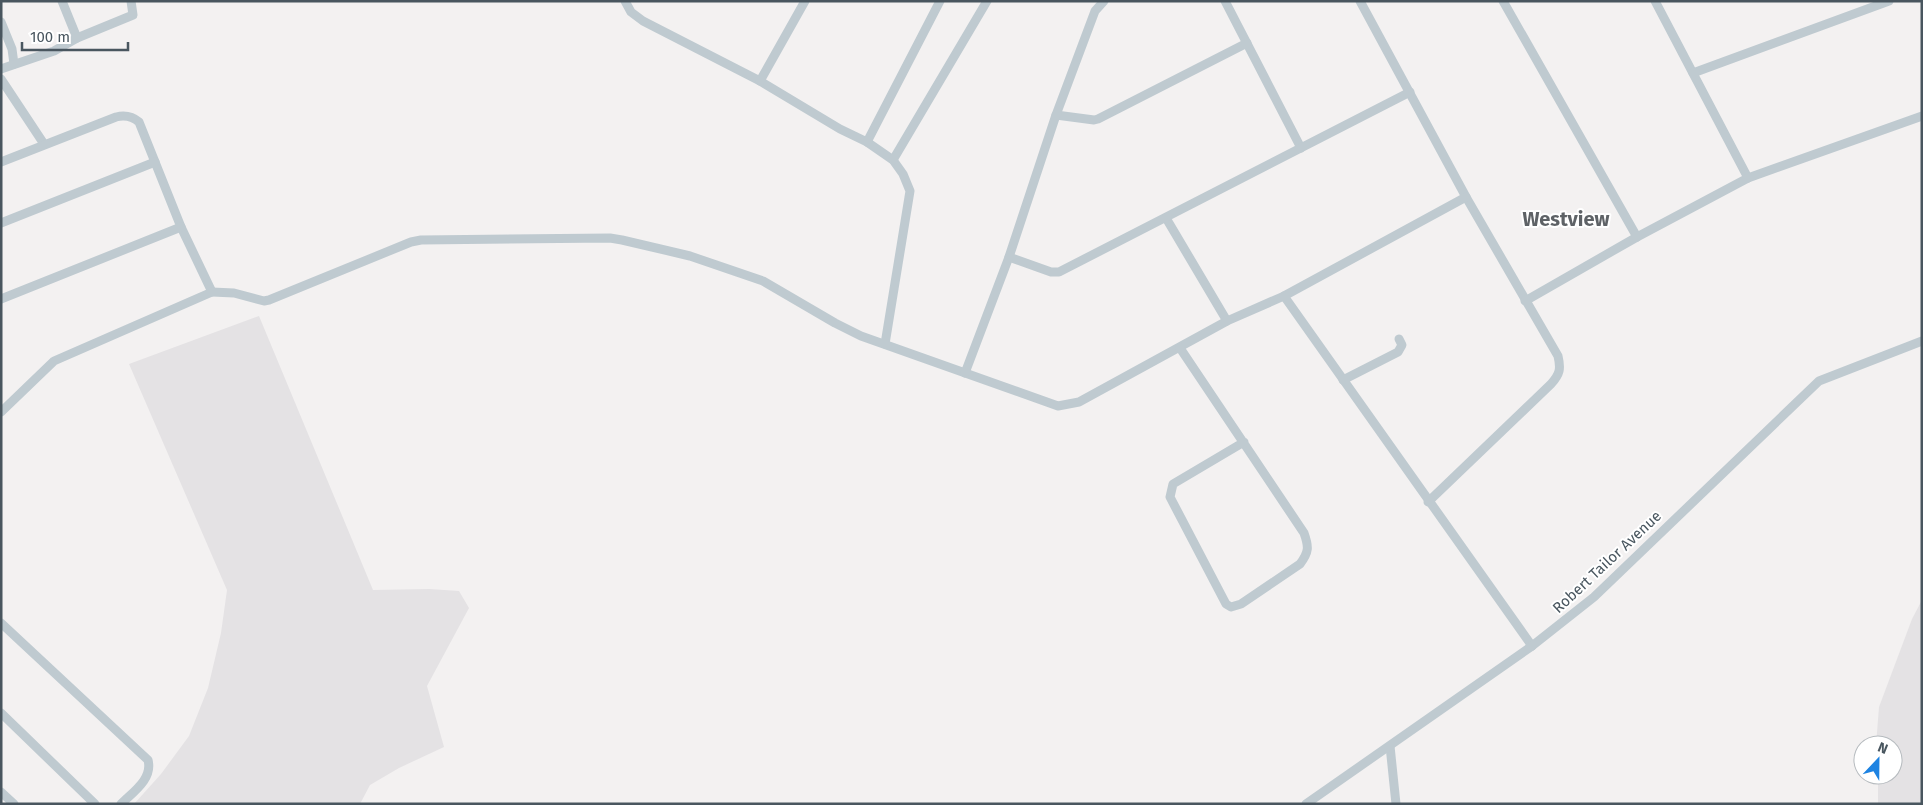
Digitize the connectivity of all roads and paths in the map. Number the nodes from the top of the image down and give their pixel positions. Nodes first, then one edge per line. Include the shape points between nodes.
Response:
1 (62, 1) edge
2 (131, 1) edge
3 (625, 1) edge
4 (805, 1) edge
5 (940, 1) edge
6 (987, 1) edge
7 (1104, 1) edge
8 (1225, 1) edge
9 (1360, 1) edge
10 (1503, 1) edge
11 (1655, 1) edge
12 (1889, 1) edge
13 (1, 22) edge
14 (77, 38) junction
15 (1247, 42) junction
16 (14, 64) junction
17 (1, 69) edge
18 (1693, 72) junction
19 (1, 78) edge
20 (760, 81) junction
21 (1410, 92) junction
22 (1056, 114) junction
23 (1922, 116) edge
24 (867, 142) junction
25 (44, 144) junction
26 (1302, 148) junction
27 (892, 160) junction
28 (1, 162) edge
29 (155, 162) junction
30 (1748, 178) junction
31 (1466, 197) junction
32 (1166, 218) junction
33 (1, 223) edge
34 (181, 227) junction
35 (1637, 238) junction
36 (1008, 257) junction
37 (212, 292) junction
38 (1284, 296) junction
39 (1, 299) edge
40 (1525, 301) junction
41 (1227, 321) junction
42 (1399, 339) dead end
43 (1922, 342) edge
44 (885, 344) junction
45 (1180, 348) junction
46 (965, 373) junction
47 (1343, 380) junction
48 (1, 412) edge
49 (1244, 442) junction
50 (1428, 502) junction
51 (1, 623) edge
52 (1532, 646) junction
53 (1, 713) edge
54 (1390, 746) junction
55 (1, 792) edge
56 (14, 804) edge
57 (95, 804) edge
58 (121, 804) edge
59 (1306, 804) edge
60 (1396, 804) edge

1 - 14 street
2 - 14 street via 133,16
3 - 20 street via 631,12 643,21
4 - 20 street
5 - 24 street
6 - 27 street
7 - 22 street via 1095,11
8 - 15 street
9 - 21 street
10 - 35 street
11 - 18 street
12 - 18 street
13 - 16 street via 12,49
14 - 16 street via 54,51
15 - 22 street via 1098,119
15 - 26 street
16 - 17 street
18 - 30 street
19 - 25 street
20 - 24 street
21 - 26 street
21 - 31 street
22 - 36 street
23 - 30 street
24 - 27 street
25 - 28 street
25 - 29 street via 122,116 139,122
26 - 32 street
27 - 44 street via 908,182 910,191
29 - 33 street
29 - 34 street
30 - 35 street
31 - 38 street
31 - 40 street
32 - 36 street via 1059,272
32 - 41 street
34 - 37 street
34 - 39 street
35 - 40 street
36 - 46 street
37 - 44 street via 269,300 421,240 610,238 690,256 763,281 835,323
37 - 48 street via 54,361
38 - 41 street
38 - 47 street
40 - 50 street via 1558,356 1561,368 1557,377
41 - 45 street
42 - 47 street via 1402,346 1398,352
43 - 52 street, Robert Tailor Avenue via 1819,381 1594,597
44 - 46 street
45 - 46 street via 1079,402 1058,406
45 - 49 street
47 - 50 street
49 - 49 street via 1304,532 1308,545 1300,564 1241,604 1231,607 1226,604 1170,496 1173,484
50 - 52 street
51 - 58 street via 148,760 146,778
52 - 54 street, Robert Tailor Avenue
53 - 57 street
54 - 59 street, Robert Tailor Avenue
54 - 60 street
55 - 56 street

